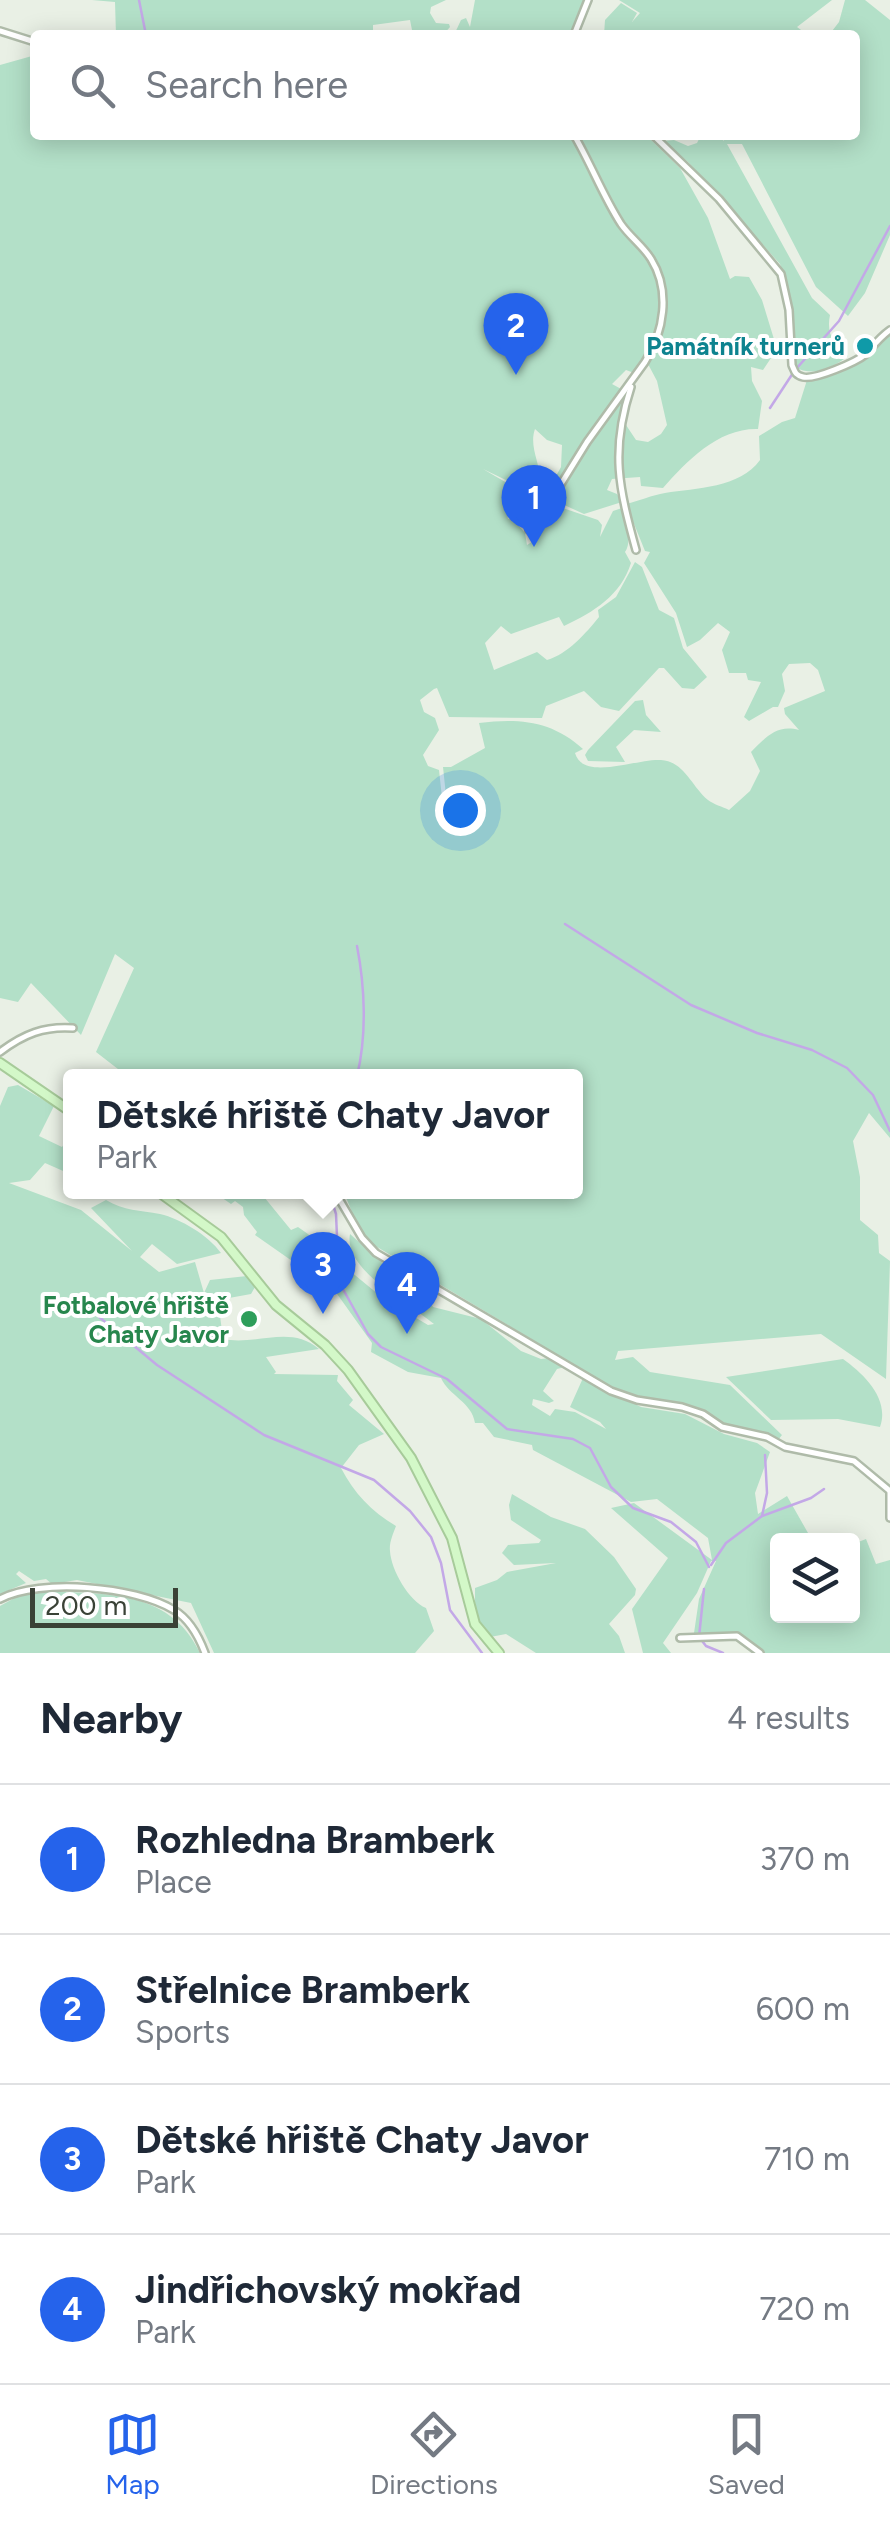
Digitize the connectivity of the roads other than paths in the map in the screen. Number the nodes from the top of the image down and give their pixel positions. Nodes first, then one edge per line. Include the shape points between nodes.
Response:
1 (588, 0) edge
2 (576, 30) edge
3 (0, 31) edge
4 (30, 40) edge
5 (577, 140) edge
6 (658, 140) edge
7 (890, 330) edge
8 (633, 378) junction
9 (529, 530) dead end
10 (636, 550) dead end
11 (74, 1028) dead end
12 (0, 1052) edge
13 (0, 1063) edge
14 (63, 1106) edge
15 (169, 1199) edge
16 (340, 1199) edge
17 (890, 1491) edge
18 (890, 1518) edge
19 (0, 1599) edge
20 (680, 1638) dead end
21 (206, 1653) edge
22 (499, 1653) edge
23 (760, 1653) edge

1 - 2 street
3 - 4 street
5 - 8 street via 660,280 661,327
6 - 7 street via 781,274 795,373 804,378 851,363
8 - 9 street
8 - 10 street via 617,471
11 - 12 street via 32,1032
13 - 14 street
15 - 22 street via 221,1237 276,1304 326,1346 402,1444 452,1538 475,1624
16 - 17 street via 376,1253 611,1391 692,1410 786,1447 854,1461
17 - 18 street
19 - 21 street via 50,1587 136,1595 183,1616
20 - 23 street via 738,1636

